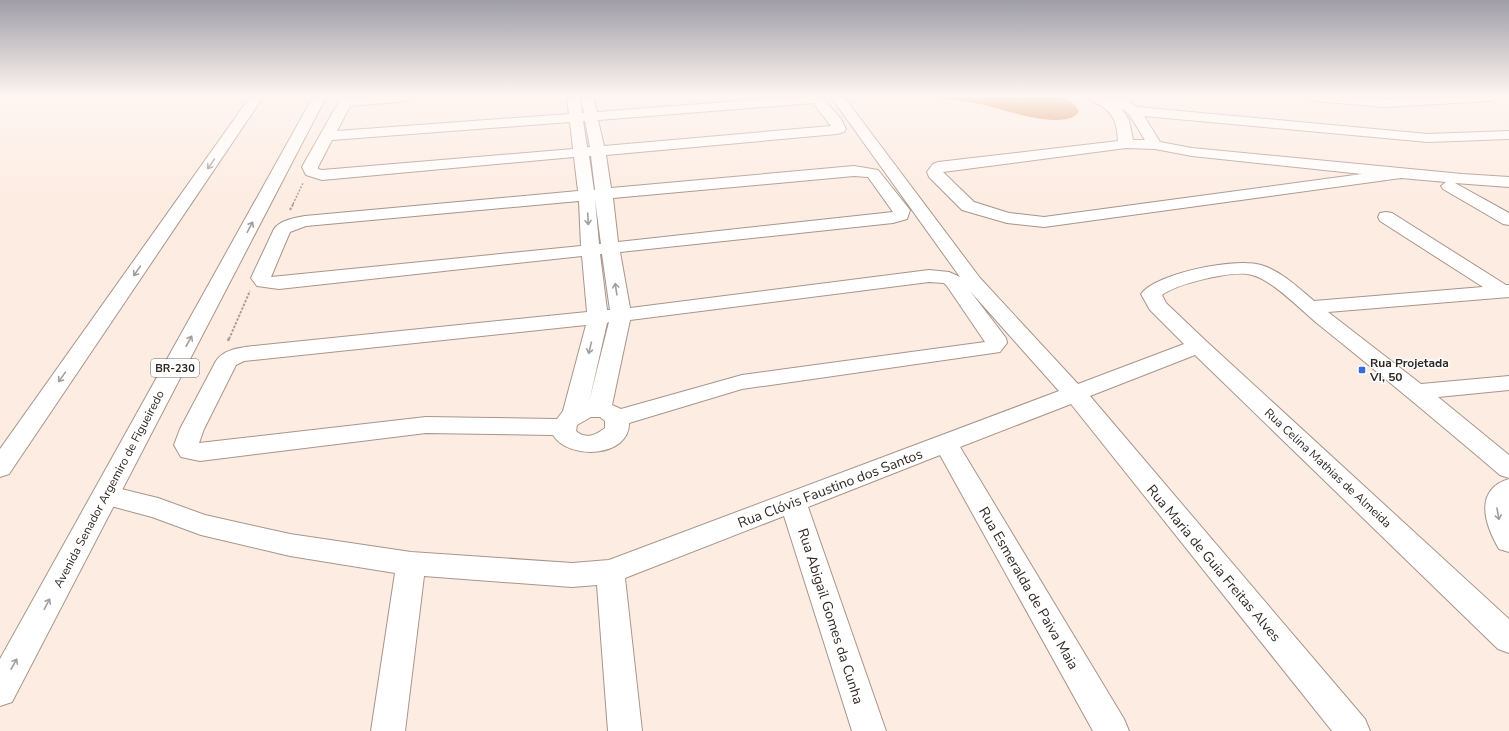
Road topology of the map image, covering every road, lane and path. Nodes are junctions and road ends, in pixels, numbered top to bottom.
1 (233, 131) edge
2 (302, 131) edge
3 (331, 131) edge
4 (390, 131) edge
5 (586, 131) edge
6 (824, 131) edge
7 (862, 131) edge
8 (1124, 131) edge
9 (1146, 131) edge
10 (1353, 131) edge
11 (1509, 135) edge
12 (328, 136) junction
13 (1126, 144) junction
14 (1155, 145) junction
15 (589, 152) junction
16 (311, 172) junction
17 (1408, 178) junction
18 (1509, 182) edge
19 (1449, 186) junction
20 (1509, 190) edge
21 (595, 195) junction
22 (1386, 217) dead end
23 (1509, 220) edge
24 (288, 226) junction
25 (610, 247) junction
26 (591, 249) junction
27 (262, 281) junction
28 (1506, 291) edge
29 (1310, 307) junction
30 (621, 315) junction
31 (598, 316) junction
32 (1198, 346) junction
33 (227, 360) junction
34 (1509, 383) edge
35 (1418, 392) junction
36 (1076, 395) junction
37 (608, 414) junction
38 (569, 421) junction
39 (946, 444) junction
40 (0, 468) edge
41 (1509, 468) edge
42 (1509, 489) edge
43 (105, 496) junction
44 (793, 502) junction
45 (1509, 541) edge
46 (411, 564) junction
47 (610, 572) junction
48 (1509, 639) edge
49 (0, 690) edge
50 (388, 731) edge
51 (624, 731) edge
52 (869, 731) edge
53 (1112, 731) edge
54 (1353, 731) edge

1 -> 40 main road
43 -> 2 main road, Avenida Senador Argemiro de Figueiredo / BR-230
3 - 12 main road
4 - 12 main road
5 - 15 main road
6 - 15 main road
7 - 36 main road, Rua Maria de Guia Freitas Alves
8 - 13 main road
9 - 14 main road
10 - 11 main road
12 - 16 main road
13 - 14 main road
13 - 17 main road
14 - 17 main road
15 - 16 main road
15 - 21 main road
16 - 24 path
17 - 18 main road
17 - 19 main road
19 - 20 main road
19 - 23 main road
21 - 24 main road
21 - 25 main road
21 - 25 main road
21 -> 26 main road
22 - 28 main road
24 - 27 main road
25 - 26 main road
30 -> 25 main road
26 - 27 main road
26 - 31 main road
27 - 33 path
28 - 29 main road
29 - 32 main road, Rua Celina Mathias de Almeida
29 - 35 main road
30 - 31 main road
30 - 37 main road
30 - 37 main road
31 - 33 main road
31 -> 38 main road
32 - 36 main road, Rua Clóvis Faustino dos Santos
32 - 48 main road, Rua Celina Mathias de Almeida
33 - 38 main road
34 - 35 main road
35 - 41 main road
36 - 39 main road, Rua Clóvis Faustino dos Santos
36 - 54 main road, Rua Maria de Guia Freitas Alves
37 - 38 main road
37 - 38 main road
39 - 44 main road, Rua Clóvis Faustino dos Santos
39 - 53 main road, Rua Esmeralda de Paiva Maia
42 -> 45 main road
43 - 46 main road, Rua Clóvis Faustino dos Santos
49 -> 43 main road, Avenida Senador Argemiro de Figueiredo / BR-230
44 - 47 main road, Rua Clóvis Faustino dos Santos
44 - 52 main road, Rua Abigail Gomes da Cunha
46 - 47 main road, Rua Clóvis Faustino dos Santos
46 - 50 main road
47 - 51 main road

